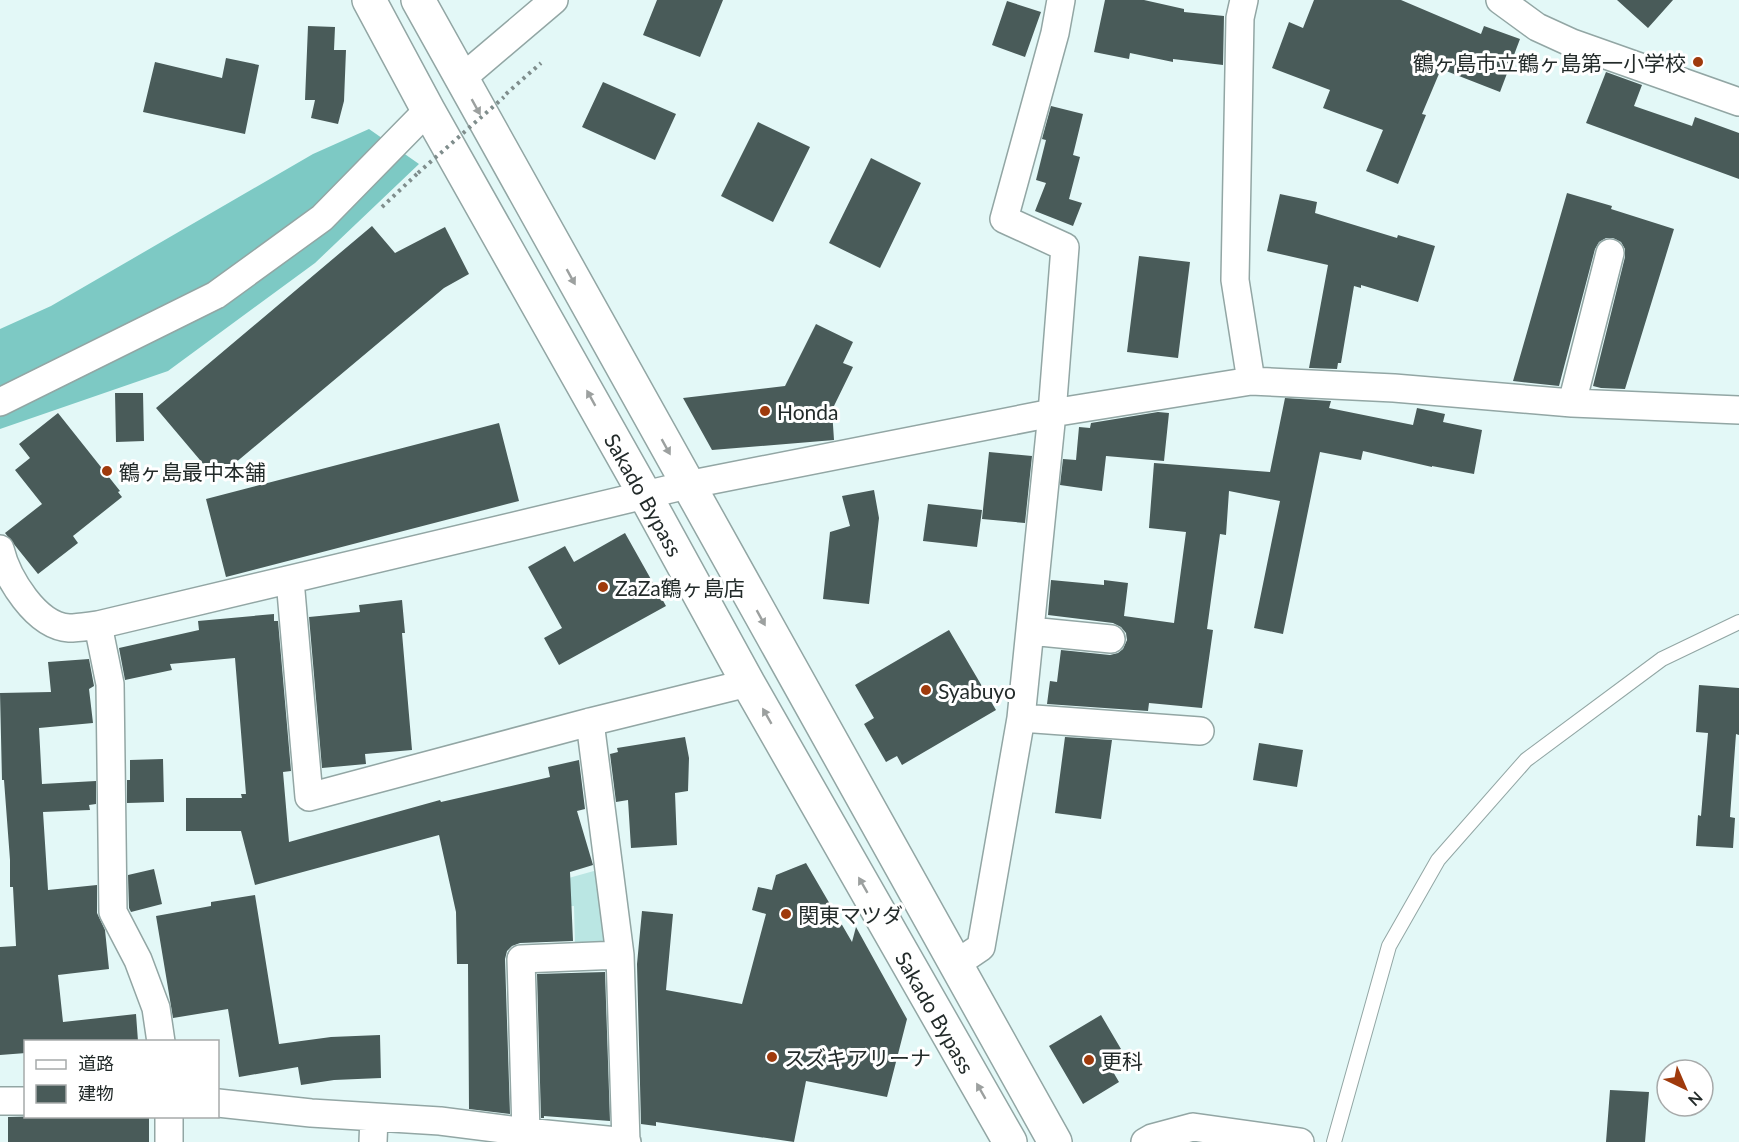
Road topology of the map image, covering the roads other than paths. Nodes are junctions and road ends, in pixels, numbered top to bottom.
1 (369, 0) edge
2 (418, 0) edge
3 (554, 0) edge
4 (1061, 0) edge
5 (1244, 0) edge
6 (1500, 0) edge
7 (461, 79) junction
8 (1739, 102) edge
9 (428, 110) junction
10 (1610, 253) dead end
11 (1251, 381) junction
12 (0, 402) edge
13 (1572, 403) junction
14 (1739, 411) edge
15 (1052, 413) junction
16 (687, 484) junction
17 (645, 495) junction
18 (0, 549) edge
19 (290, 580) junction
20 (1739, 622) edge
21 (98, 625) junction
22 (1030, 631) junction
23 (1111, 639) dead end
24 (748, 682) junction
25 (1021, 718) junction
26 (590, 722) junction
27 (1200, 731) dead end
28 (620, 955) junction
29 (956, 964) junction
30 (161, 1040) edge
31 (0, 1101) edge
32 (24, 1101) edge
33 (219, 1103) edge
34 (169, 1118) edge
35 (374, 1129) edge
36 (512, 1135) edge
37 (169, 1142) edge
38 (626, 1142) edge
39 (1010, 1142) edge
40 (1055, 1142) edge
41 (1145, 1142) edge
42 (1300, 1142) edge
43 (1334, 1142) edge

1 - 9 highway, Sakado Bypass
2 - 7 highway, Sakado Bypass
3 - 7 street
4 - 15 street
5 - 11 street
6 - 8 street
7 -> 16 highway, Sakado Bypass
9 - 12 street
17 -> 9 highway, Sakado Bypass
10 - 13 street
11 - 13 street
11 - 15 street
13 - 14 street
15 - 16 street
15 - 22 street
16 - 17 street
16 -> 29 highway, Sakado Bypass
17 - 19 street
17 - 24 highway, Sakado Bypass
18 - 21 street
19 - 21 street
19 - 26 street
20 - 43 lane
21 - 30 street
22 - 23 street
22 - 25 street
24 - 26 street
39 -> 24 highway, Sakado Bypass
25 - 27 street
25 - 29 street
26 - 28 street
28 - 36 street
28 - 38 street
29 - 40 highway, Sakado Bypass
31 - 32 street
33 - 35 street
34 - 37 street
35 - 36 street
36 - 38 street
41 - 42 street

